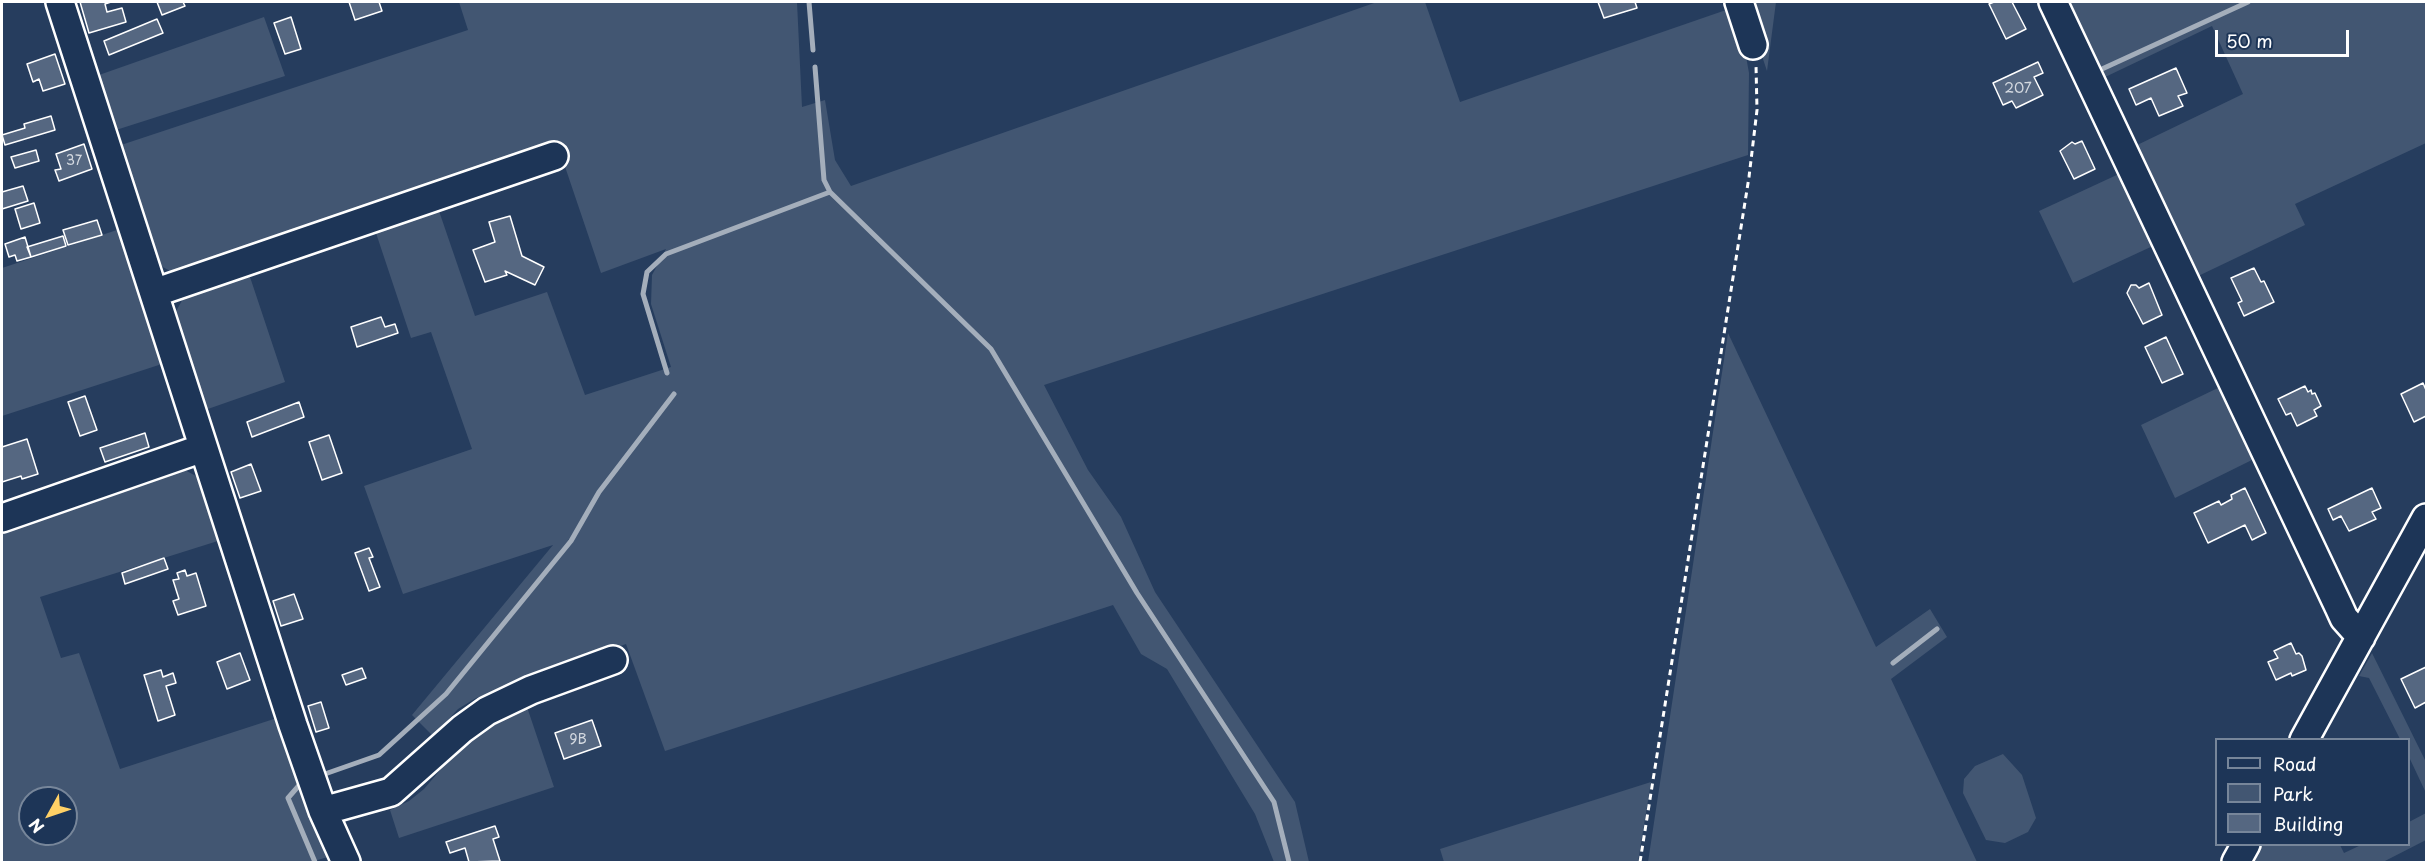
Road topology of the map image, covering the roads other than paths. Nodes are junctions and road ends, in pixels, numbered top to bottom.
1 (60, 2) edge
2 (1739, 2) edge
3 (2053, 2) edge
4 (1753, 45) road end
5 (554, 156) dead end
6 (154, 293) junction
7 (203, 448) junction
8 (2, 518) edge
9 (2427, 518) edge
10 (2361, 637) junction
11 (613, 660) dead end
12 (2305, 738) edge
13 (322, 811) junction
14 (2245, 846) edge
15 (346, 862) edge
16 (2235, 862) edge

1 - 6 street
2 - 4 street
3 - 10 street
5 - 6 street
6 - 7 street
7 - 8 street
7 - 13 street
9 - 10 street
10 - 12 street
11 - 13 street
13 - 15 street
14 - 16 street

